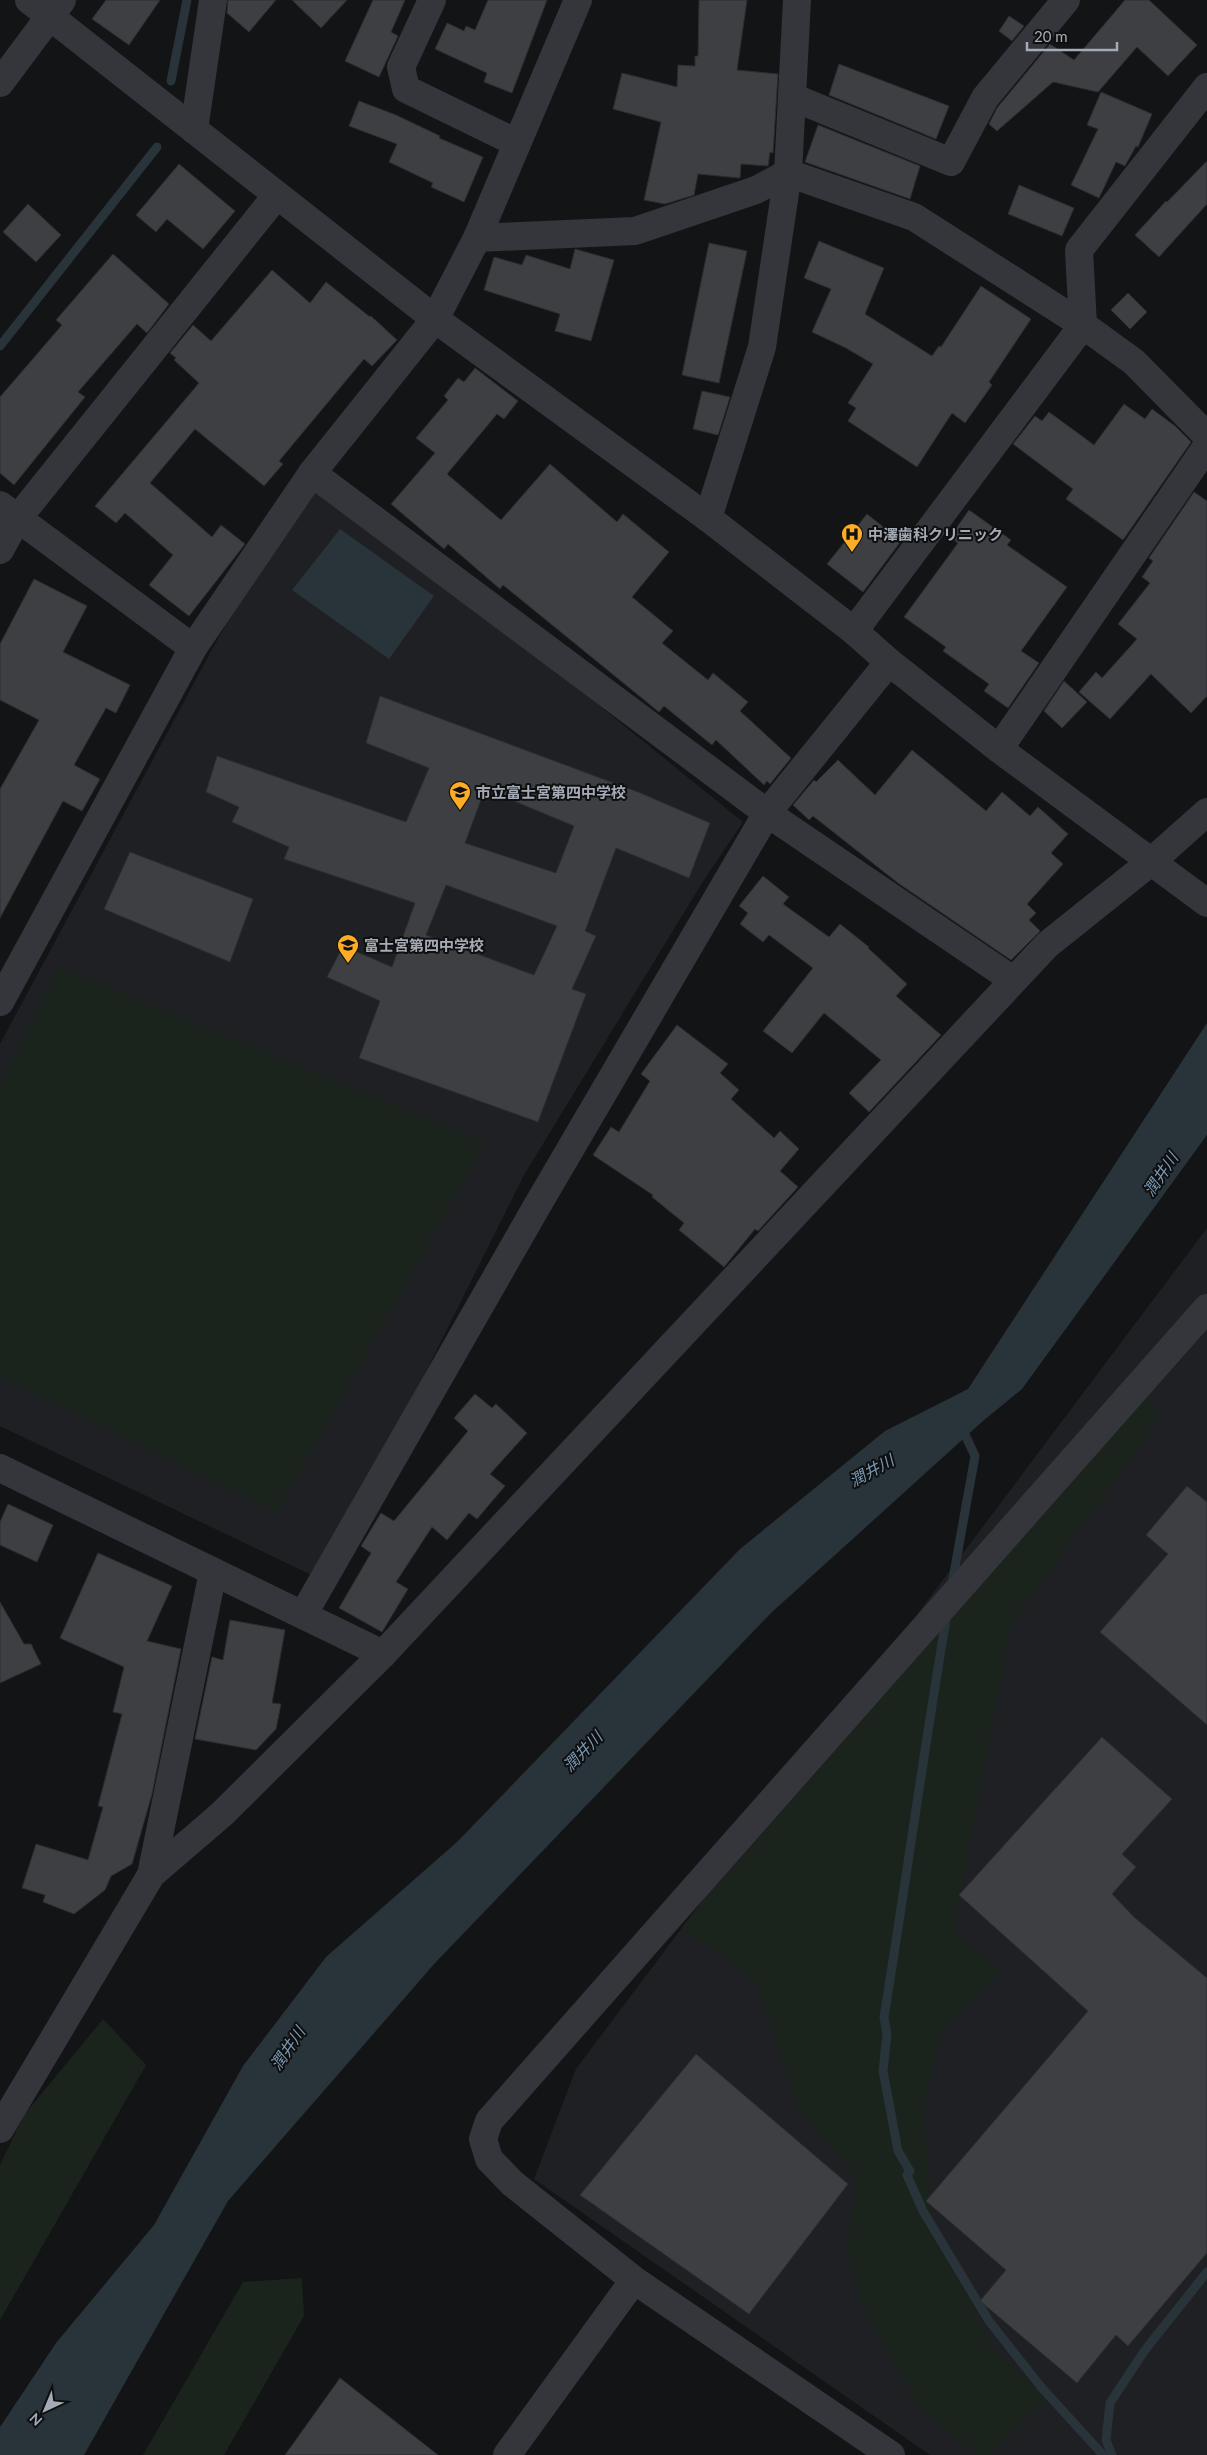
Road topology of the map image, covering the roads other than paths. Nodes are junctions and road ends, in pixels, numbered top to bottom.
1 (213, 0) edge
2 (432, 0) edge
3 (578, 0) edge
4 (797, 0) edge
5 (1066, 0) edge
6 (47, 5) edge
7 (0, 83) edge
8 (1207, 88) edge
9 (792, 97) junction
10 (194, 130) junction
11 (517, 143) junction
12 (788, 173) junction
13 (277, 195) junction
14 (477, 238) junction
15 (435, 319) junction
16 (1083, 325) junction
17 (1207, 436) edge
18 (1207, 446) edge
19 (312, 473) junction
20 (9, 511) edge
21 (708, 518) junction
22 (0, 550) edge
23 (854, 631) junction
24 (193, 648) junction
25 (889, 662) junction
26 (999, 748) junction
27 (1207, 812) edge
28 (767, 813) junction
29 (1152, 861) junction
30 (1207, 903) edge
31 (1013, 980) junction
32 (0, 1002) edge
33 (1207, 1308) edge
34 (0, 1468) edge
35 (213, 1572) junction
36 (303, 1615) junction
37 (383, 1654) junction
38 (151, 1875) junction
39 (3, 2118) edge
40 (634, 2280) junction
41 (507, 2455) edge
42 (891, 2455) edge

1 - 10 street
2 - 11 street
3 - 11 street
4 - 9 street
5 - 9 street
6 - 7 street
6 - 10 street
8 - 16 street
9 - 12 street
10 - 13 street
11 - 14 street
12 - 14 street
12 - 16 street
12 - 21 street
13 - 15 street
13 - 20 street
14 - 15 street
15 - 19 street
15 - 21 street
16 - 17 street
16 - 23 street
18 - 26 street
19 - 24 street
19 - 28 street
20 - 22 street
20 - 24 street
21 - 23 street
23 - 25 street
24 - 32 street
25 - 26 street
25 - 28 street
26 - 29 street
27 - 29 street
28 - 31 street
28 - 36 street
29 - 30 street
29 - 31 street
31 - 37 street
33 - 40 street
34 - 35 street
35 - 36 street
35 - 38 street
36 - 37 street
37 - 38 street
38 - 39 street
40 - 41 street
40 - 42 street

